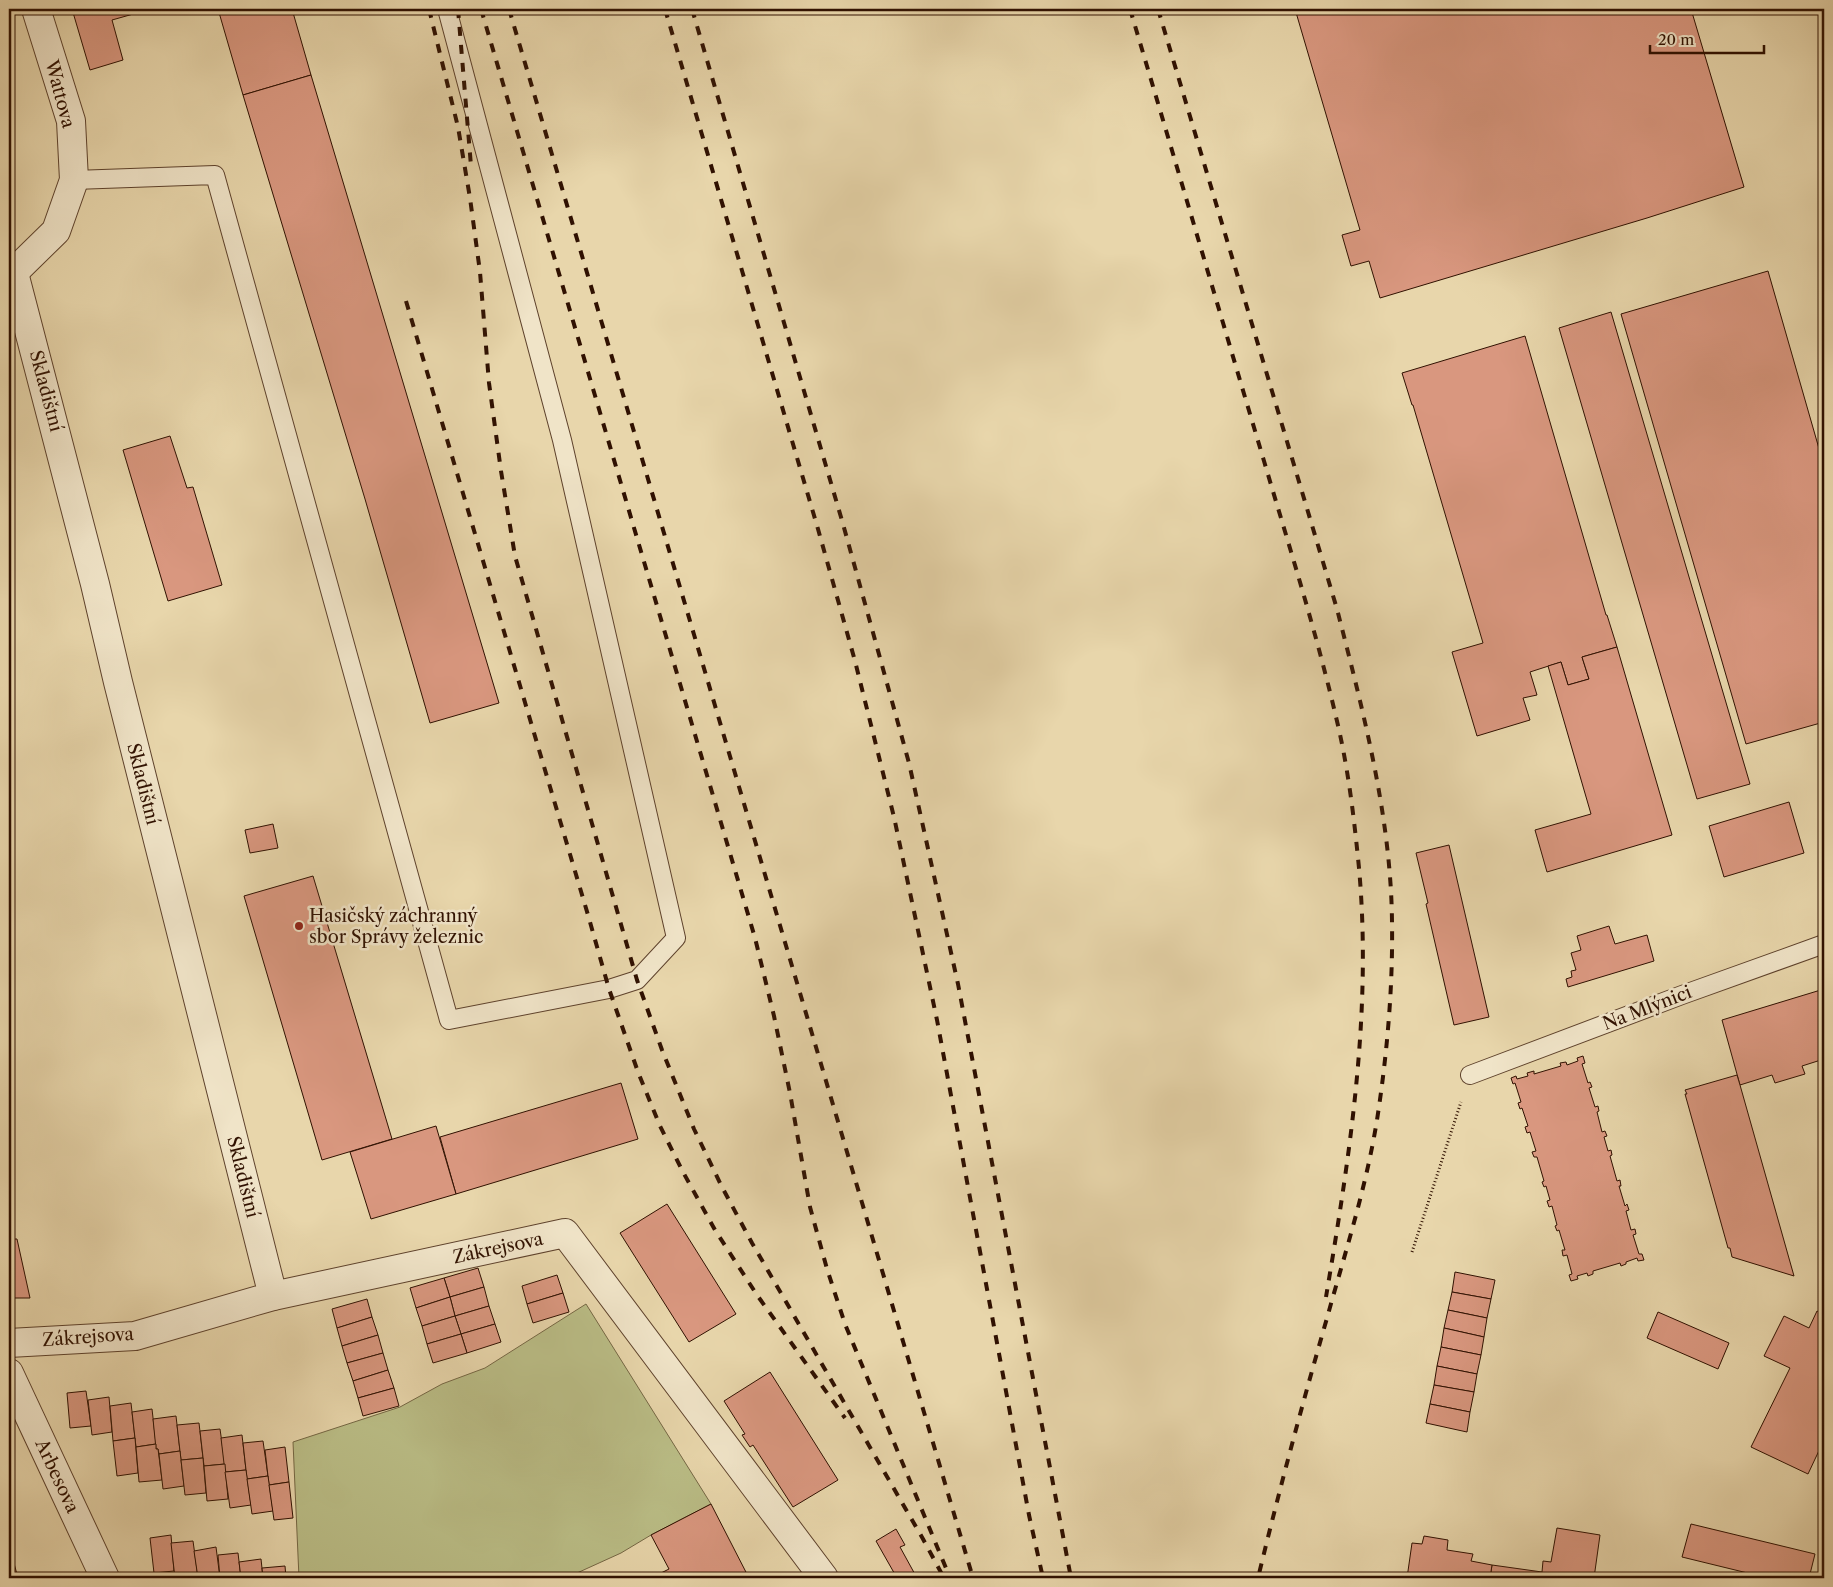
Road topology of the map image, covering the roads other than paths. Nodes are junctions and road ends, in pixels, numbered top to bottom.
1 (36, 9) edge
2 (447, 9) edge
3 (74, 180) junction
4 (11, 275) edge
5 (1824, 944) edge
6 (1470, 1075) road end
7 (273, 1296) junction
8 (9, 1343) edge
9 (9, 1373) edge
10 (105, 1578) edge
11 (824, 1578) edge

1 - 3 street, Wattova
2 - 3 lane
3 - 4 street, Wattova
4 - 7 street, Skladištní
5 - 6 lane, Na Mlýnici
7 - 8 street, Zákrejsova
7 - 11 street, Zákrejsova
9 - 10 street, Arbesova

